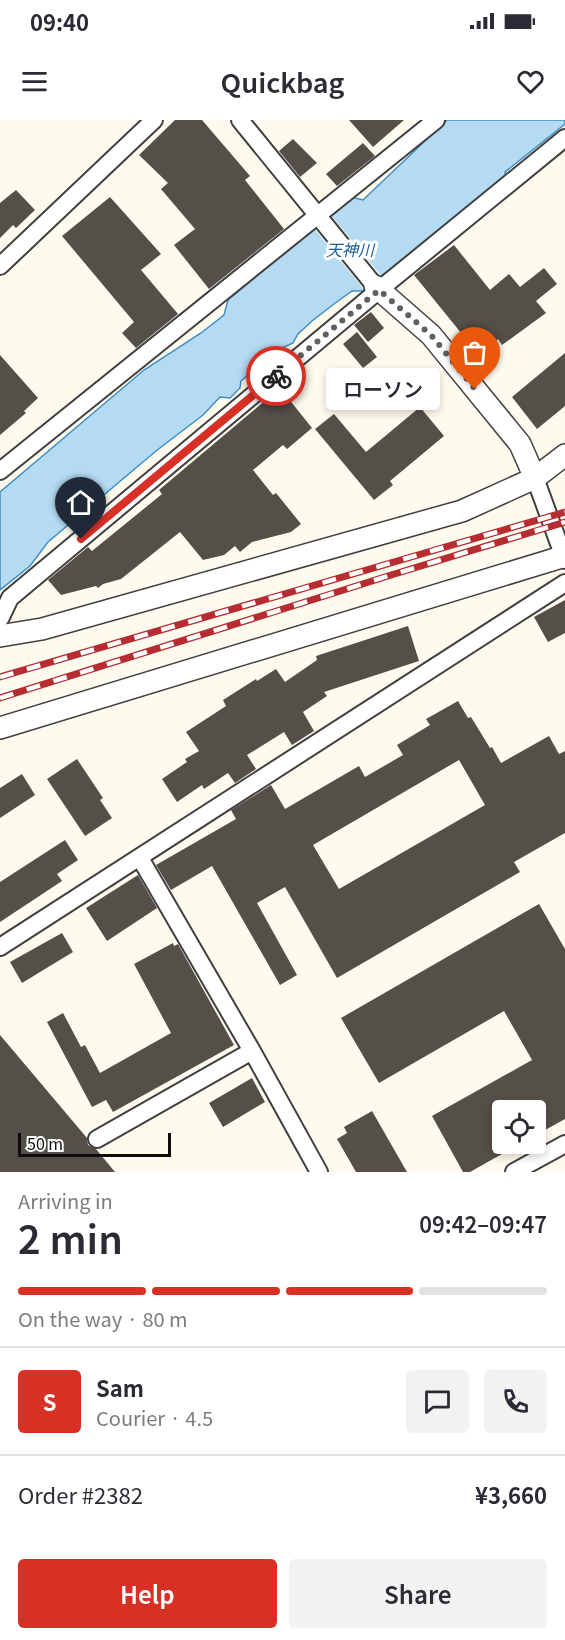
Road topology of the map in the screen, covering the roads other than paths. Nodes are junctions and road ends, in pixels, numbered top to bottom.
1 (154, 120) edge
2 (240, 120) edge
3 (436, 120) edge
4 (565, 138) edge
5 (319, 218) junction
6 (0, 266) edge
7 (377, 288) junction
8 (565, 455) edge
9 (0, 471) edge
10 (536, 477) junction
11 (564, 557) edge
12 (565, 583) edge
13 (0, 619) edge
14 (0, 636) edge
15 (0, 728) edge
16 (140, 858) junction
17 (0, 947) edge
18 (252, 1051) junction
19 (97, 1139) dead end
20 (565, 1144) edge
21 (319, 1172) edge
22 (514, 1172) edge

1 - 6 street
2 - 5 street
3 - 5 street
4 - 7 street
5 - 7 street
5 - 9 street
7 - 10 street
7 - 13 street
8 - 10 street
10 - 11 street
10 - 14 street
11 - 15 street
12 - 16 street
16 - 17 street
16 - 18 street
18 - 19 street
18 - 21 street
20 - 22 street

